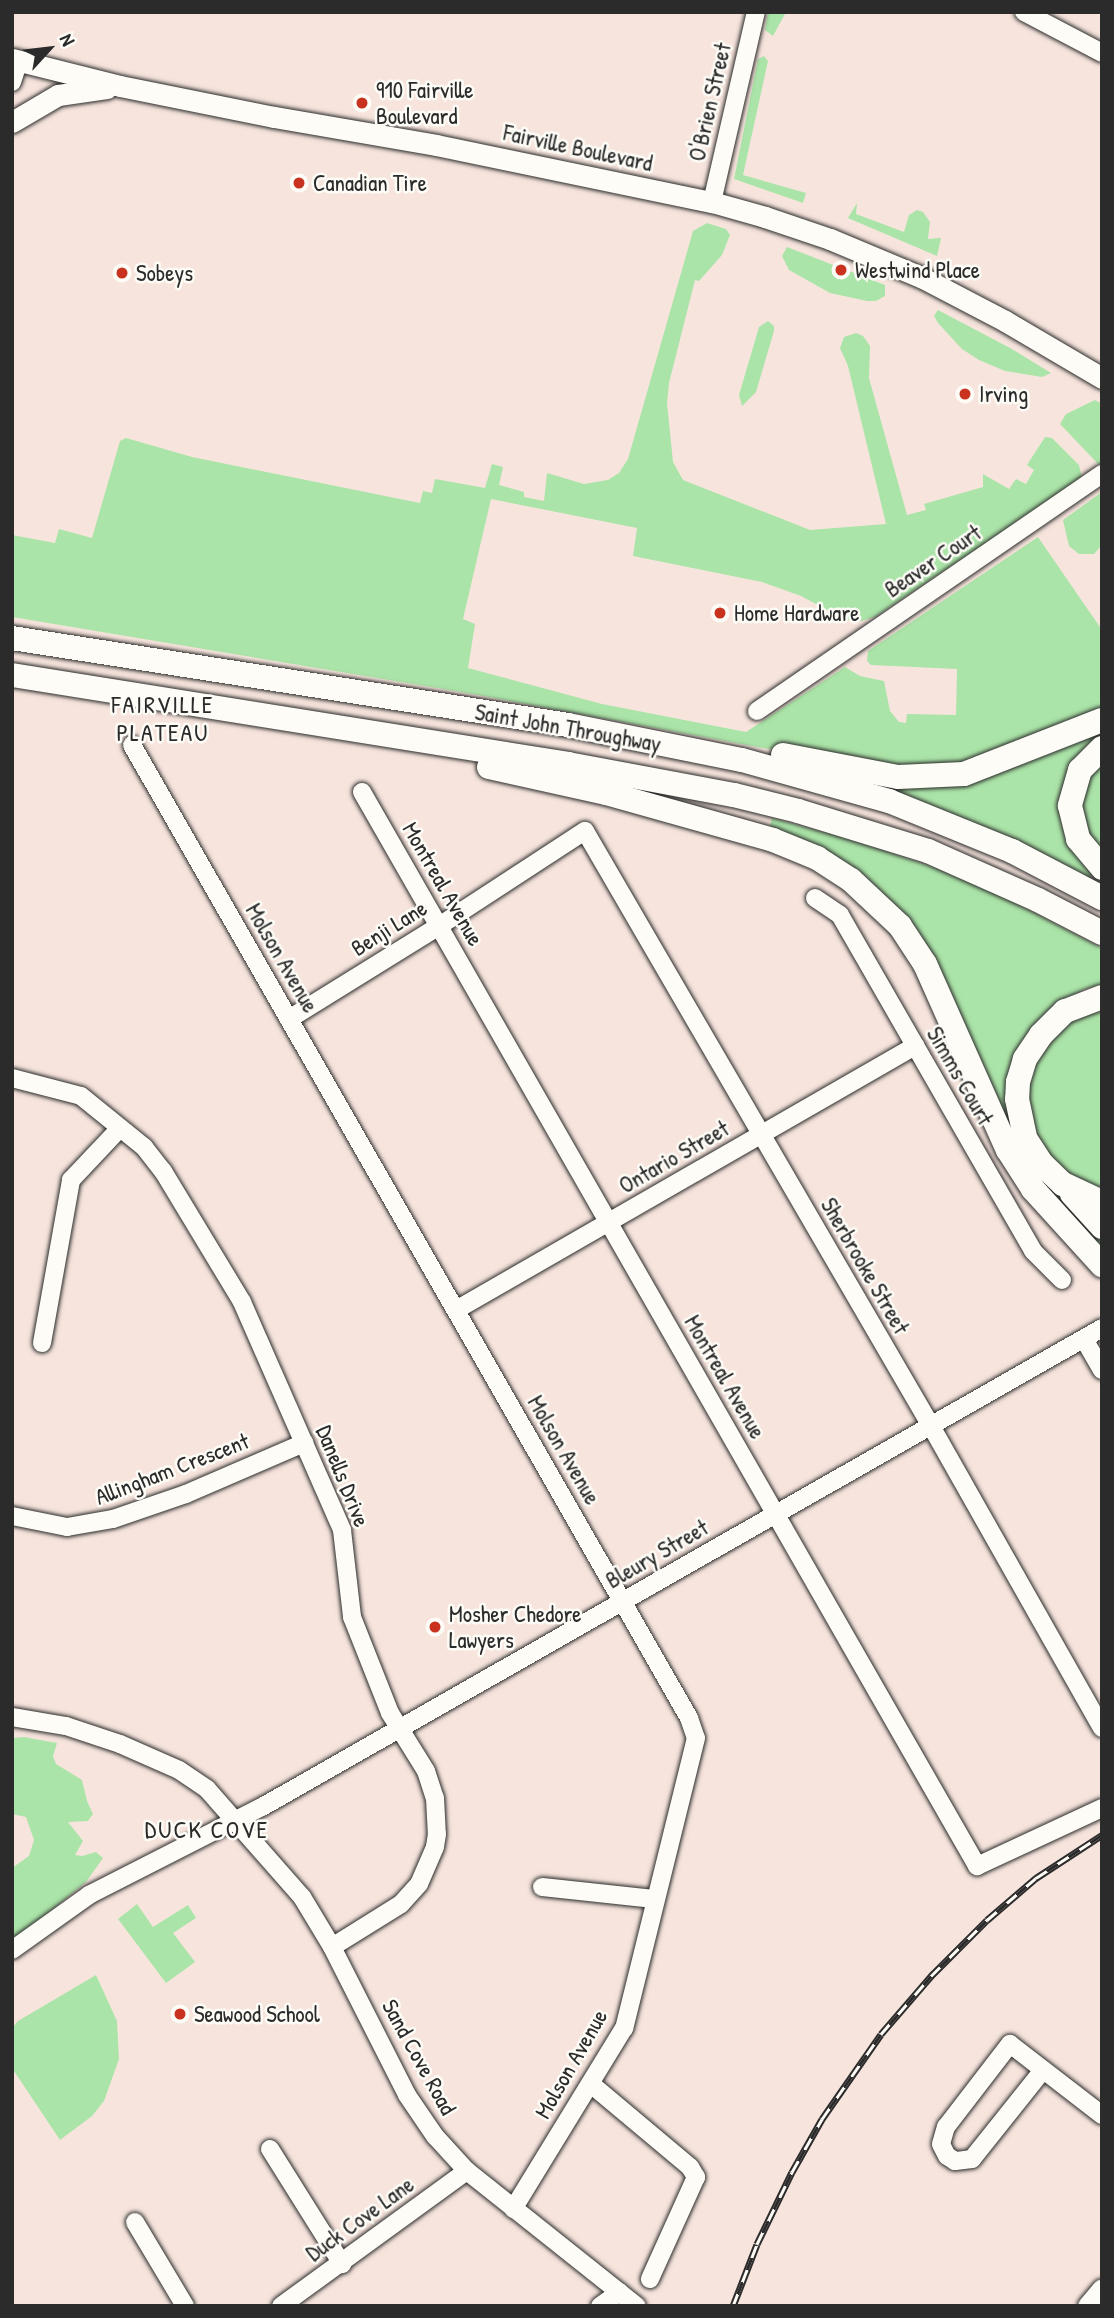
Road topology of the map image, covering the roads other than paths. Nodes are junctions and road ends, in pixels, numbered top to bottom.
1 (756, 12) edge
2 (1024, 12) edge
3 (1102, 53) edge
4 (15, 60) edge
5 (12, 82) edge
6 (120, 86) junction
7 (12, 122) edge
8 (712, 202) junction
9 (1102, 378) edge
10 (1102, 474) edge
11 (12, 638) edge
12 (12, 675) edge
13 (757, 711) dead end
14 (1102, 720) edge
15 (568, 725) junction
16 (329, 728) junction
17 (132, 745) dead end
18 (1102, 748) edge
19 (362, 792) dead end
20 (585, 831) joint
21 (1102, 868) edge
22 (815, 898) dead end
23 (1102, 898) edge
24 (439, 926) junction
25 (1102, 933) edge
26 (1102, 997) edge
27 (289, 1018) junction
28 (915, 1046) junction
29 (12, 1078) edge
30 (120, 1128) junction
31 (761, 1136) junction
32 (1063, 1184) junction
33 (1102, 1202) edge
34 (608, 1223) junction
35 (1102, 1227) edge
36 (1102, 1265) edge
37 (1062, 1280) dead end
38 (456, 1310) junction
39 (1102, 1328) edge
40 (1084, 1339) junction
41 (42, 1343) dead end
42 (1102, 1370) edge
43 (931, 1426) junction
44 (304, 1443) junction
45 (775, 1514) junction
46 (12, 1516) edge
47 (623, 1601) junction
48 (12, 1717) edge
49 (401, 1727) junction
50 (1102, 1728) edge
51 (1102, 1808) edge
52 (235, 1820) junction
53 (542, 1887) dead end
54 (654, 1899) junction
55 (331, 1947) junction
56 (12, 1950) edge
57 (1043, 2070) junction
58 (592, 2084) junction
59 (1102, 2115) edge
60 (271, 2149) dead end
61 (467, 2171) junction
62 (513, 2209) junction
63 (135, 2222) dead end
64 (342, 2264) junction
65 (650, 2278) dead end
66 (1102, 2288) edge
67 (620, 2292) junction
68 (185, 2306) edge
69 (281, 2306) edge
70 (600, 2306) edge
71 (637, 2306) edge
72 (1087, 2306) edge

1 - 8 street, O'Brien Street
2 - 3 street
4 - 5 street
4 - 6 main road, Fairville Boulevard
6 - 7 main road
6 - 8 main road, Fairville Boulevard
8 - 9 main road, Fairville Boulevard
10 - 13 street, Beaver Court
11 - 15 highway, Saint John Throughway
12 - 16 highway, Saint John Throughway
14 - 15 highway
15 - 23 highway, Saint John Throughway
16 - 25 highway, Saint John Throughway
16 - 36 highway
17 - 27 street, Molson Avenue
18 - 21 highway
19 - 24 street, Montreal Avenue
20 - 24 street, Benji Lane
20 - 31 street, Sherbrooke Street
22 - 28 street, Simms Court
24 - 27 street, Benji Lane
24 - 34 street, Montreal Avenue
26 - 32 highway
27 - 38 street, Molson Avenue
28 - 31 street, Ontario Street
28 - 37 street, Simms Court
29 - 30 street, Danells Drive
30 - 41 street
30 - 44 street, Danells Drive
31 - 34 street, Ontario Street
31 - 43 street, Sherbrooke Street
32 - 33 highway
32 - 35 highway
34 - 38 street, Ontario Street
34 - 45 street, Montreal Avenue
38 - 47 street, Molson Avenue
39 - 40 street, Bleury Street
40 - 42 street
40 - 43 street, Bleury Street
43 - 45 street, Bleury Street
43 - 50 street, Sherbrooke Street
44 - 46 street, Allingham Crescent
44 - 49 street, Danells Drive
45 - 47 street, Bleury Street
45 - 51 street, Montreal Avenue
47 - 49 street, Bleury Street
47 - 54 street, Molson Avenue
48 - 52 street, Sand Cove Road
49 - 52 street, Bleury Street
49 - 55 street, Danells Drive
52 - 55 street, Sand Cove Road
52 - 56 street, Bleury Street
53 - 54 street
54 - 58 street, Molson Avenue
55 - 61 street, Sand Cove Road
57 - 57 street
57 - 59 street
58 - 62 street, Molson Avenue
58 - 65 street
60 - 64 street
61 - 62 street, Sand Cove Road
61 - 64 street, Duck Cove Lane
62 - 67 street, Sand Cove Road
63 - 68 street
64 - 69 street, Duck Cove Lane
66 - 72 street
67 - 70 street
67 - 71 street, Sand Cove Road

